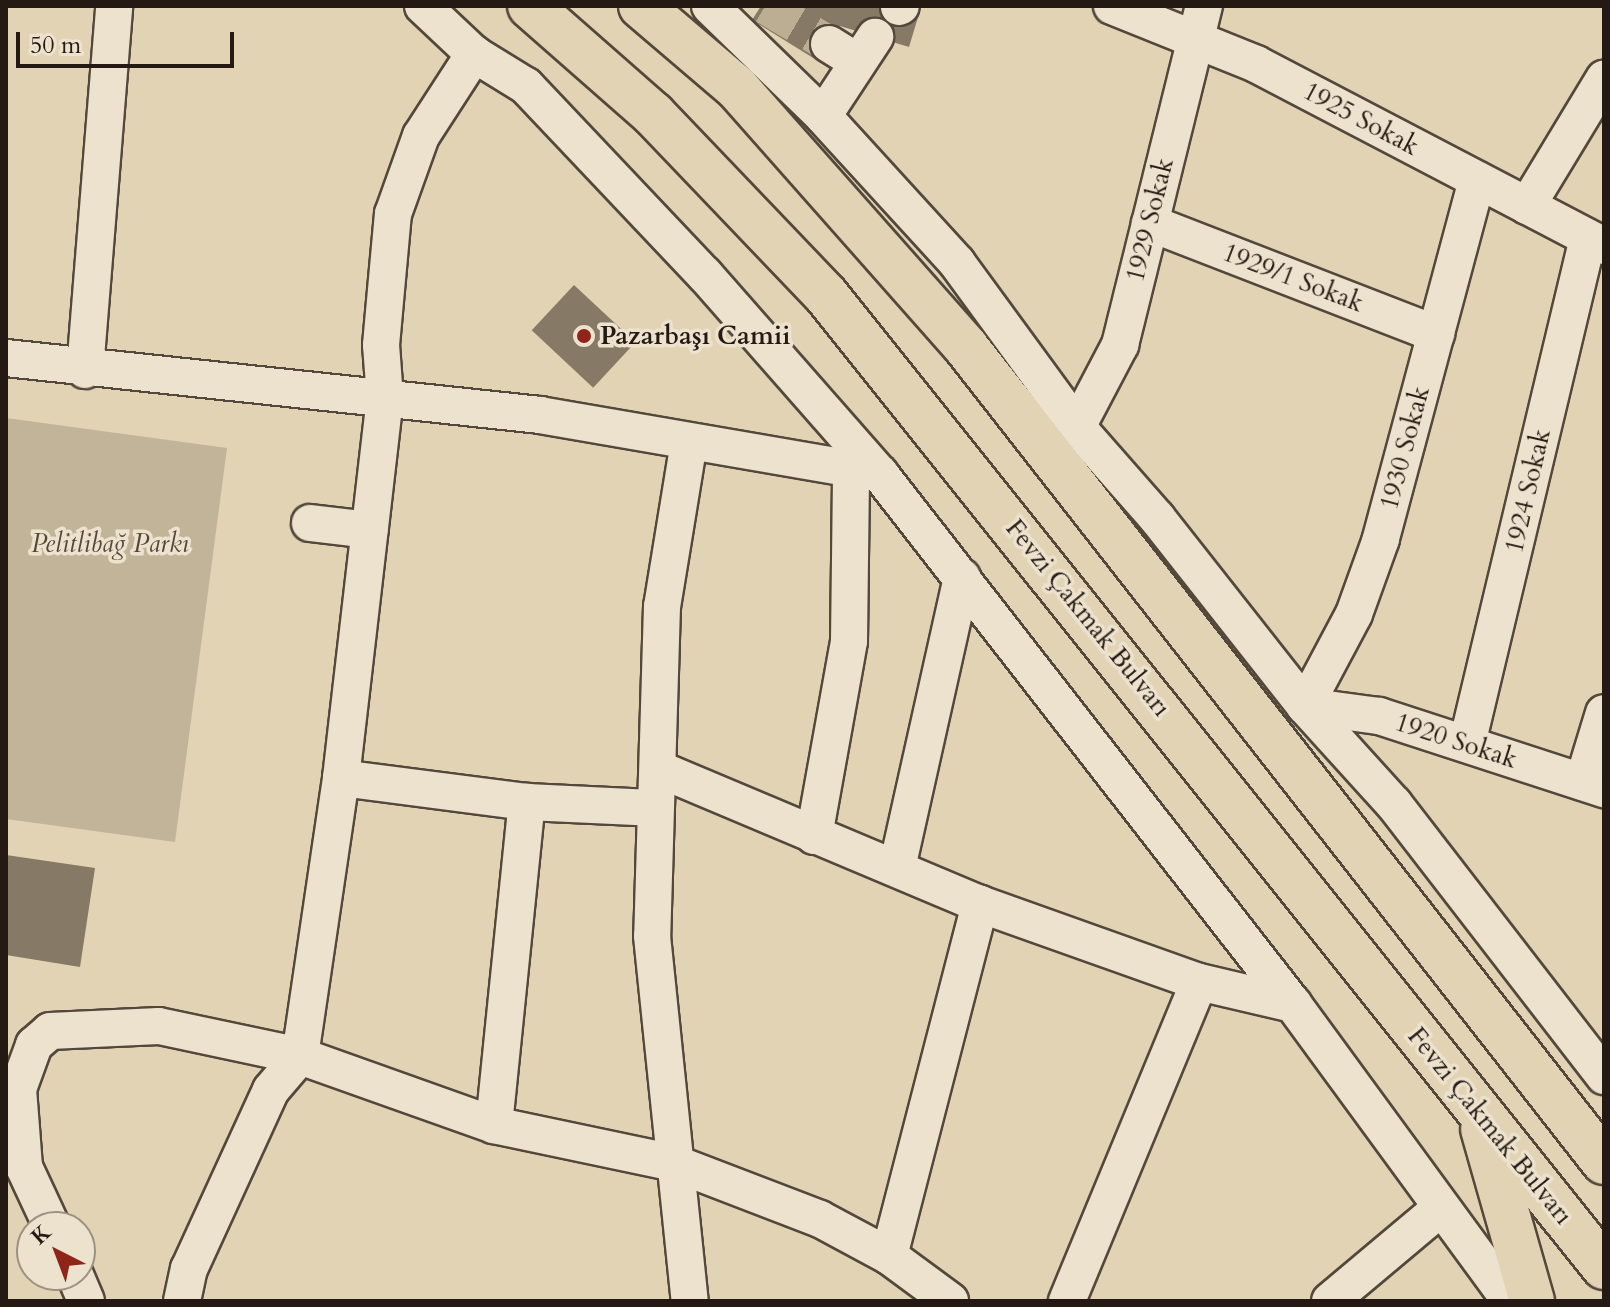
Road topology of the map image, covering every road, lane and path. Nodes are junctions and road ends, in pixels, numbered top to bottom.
1 (114, 6) edge
2 (423, 6) edge
3 (530, 6) edge
4 (641, 6) edge
5 (710, 6) edge
6 (1112, 6) edge
7 (1204, 6) edge
8 (1195, 40) junction
9 (854, 48) dead end
10 (474, 54) junction
11 (1604, 79) edge
12 (823, 116) junction
13 (1477, 180) junction
14 (1527, 206) junction
15 (1150, 223) junction
16 (1596, 242) edge
17 (1436, 334) junction
18 (6, 358) edge
19 (85, 370) junction
20 (385, 398) junction
21 (1077, 427) junction
22 (689, 442) junction
23 (866, 470) junction
24 (310, 523) dead end
25 (370, 530) junction
26 (962, 577) junction
27 (1305, 706) junction
28 (1604, 713) edge
29 (1467, 744) junction
30 (661, 770) junction
31 (341, 778) junction
32 (1594, 786) edge
33 (527, 802) junction
34 (652, 808) junction
35 (814, 836) junction
36 (897, 868) junction
37 (980, 904) junction
38 (1199, 982) junction
39 (1293, 1004) junction
40 (300, 1056) junction
41 (1604, 1076) edge
42 (12, 1088) edge
43 (1478, 1112) junction
44 (494, 1125) junction
45 (1604, 1162) edge
46 (674, 1163) junction
47 (1441, 1208) junction
48 (45, 1211) edge
49 (889, 1256) junction
50 (1604, 1267) edge
51 (929, 1293) edge
52 (182, 1301) edge
53 (690, 1301) edge
54 (1067, 1301) edge
55 (1330, 1301) edge
56 (1510, 1301) edge
57 (1532, 1301) edge

1 - 19 street
2 - 10 street
3 - 43 main road, Fevzi Çakmak Bulvarı
4 - 45 main road
5 - 12 street
6 - 8 street, 1925 Sokak
7 - 8 street, 1929 Sokak
8 - 13 street, 1925 Sokak
8 - 15 street, 1929 Sokak
9 - 12 street
10 - 20 street
10 - 23 street
11 - 14 street
12 - 21 street
13 - 14 street, 1925 Sokak
13 - 17 street, 1930 Sokak
14 - 16 street, 1925 Sokak
15 - 17 street, 1929/1 Sokak
15 - 21 street, 1929 Sokak
16 - 29 street, 1924 Sokak
17 - 27 street, 1930 Sokak
18 - 19 street
19 - 20 street
20 - 22 street
20 - 25 street
21 - 27 street
22 - 23 street
22 - 30 street
23 - 26 street
23 - 35 street
24 - 25 street
25 - 31 street
26 - 36 street
26 - 39 street
27 - 29 street, 1920 Sokak
27 - 41 street
28 - 32 street
29 - 32 street, 1920 Sokak
30 - 34 street
30 - 35 street
31 - 33 street
31 - 40 street
33 - 34 street
33 - 44 street
34 - 46 street
35 - 36 street
36 - 37 street
37 - 38 street
37 - 49 street
38 - 39 street
38 - 54 street
39 - 47 street
40 - 42 street
40 - 44 street
40 - 52 street
42 - 48 street
43 - 50 main road, Fevzi Çakmak Bulvarı
43 - 57 main road
44 - 46 street
46 - 49 street
46 - 53 street
47 - 55 street
47 - 56 street
49 - 51 street

